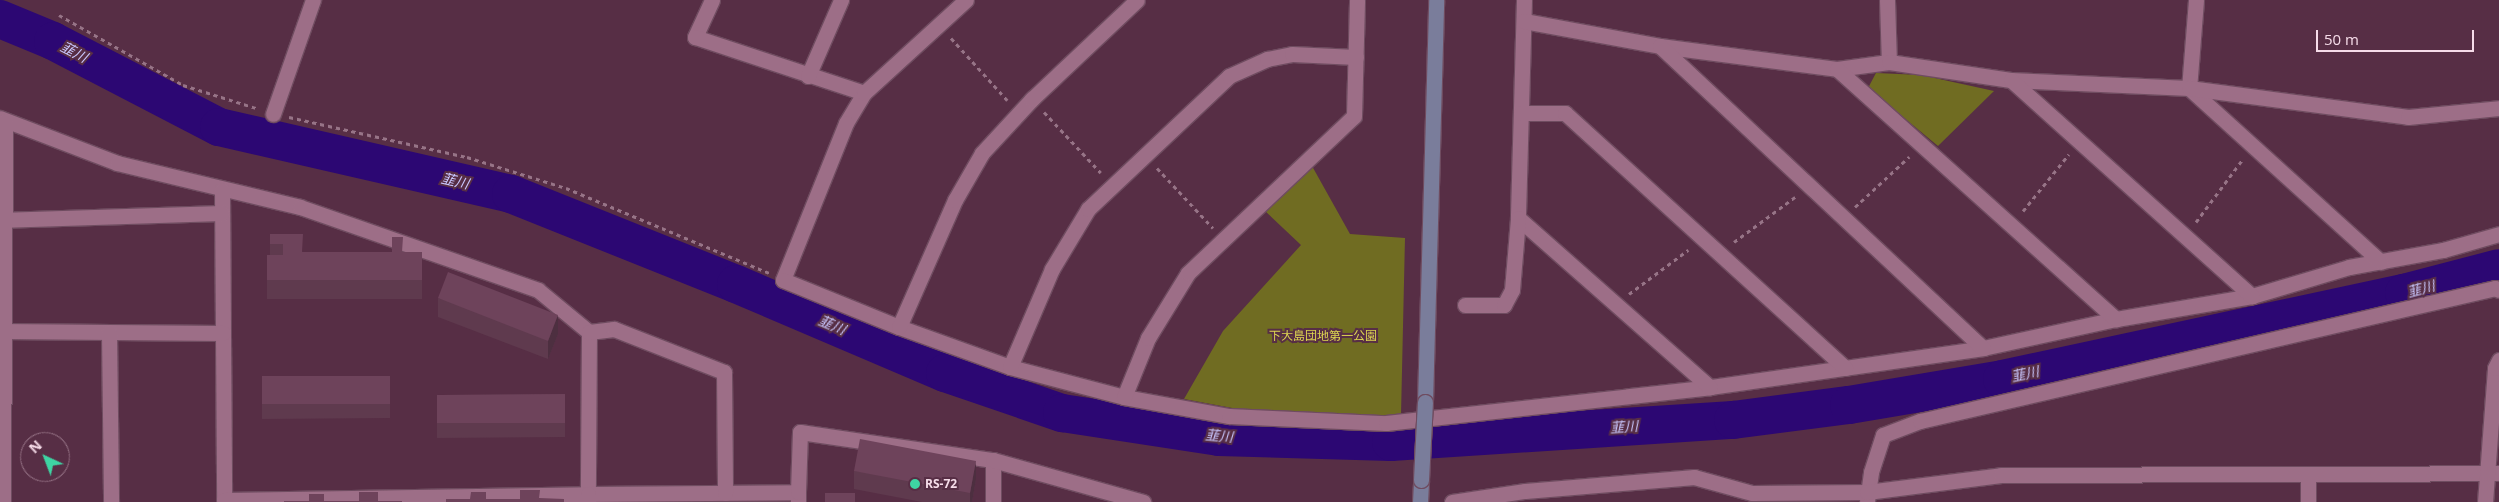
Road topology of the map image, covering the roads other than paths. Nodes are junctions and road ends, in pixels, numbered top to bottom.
1 (313, 0) edge
2 (712, 0) edge
3 (841, 0) edge
4 (966, 0) edge
5 (1137, 0) edge
6 (1357, 0) edge
7 (1436, 0) edge
8 (1524, 0) edge
9 (1887, 0) edge
10 (2196, 0) edge
11 (1524, 21) junction
12 (1660, 46) junction
13 (1356, 57) junction
14 (1890, 62) junction
15 (1837, 69) junction
16 (808, 76) junction
17 (2011, 80) junction
18 (2189, 88) junction
19 (864, 93) junction
20 (2499, 108) edge
21 (1521, 113) junction
22 (274, 114) road end
23 (3, 119) edge
24 (222, 190) junction
25 (222, 213) junction
26 (1518, 218) junction
27 (2, 220) edge
28 (2499, 234) edge
29 (2382, 262) junction
30 (2499, 290) edge
31 (2252, 296) junction
32 (1465, 305) dead end
33 (2116, 319) junction
34 (899, 327) junction
35 (1, 331) edge
36 (109, 332) junction
37 (589, 332) junction
38 (223, 333) junction
39 (1983, 348) junction
40 (2499, 360) edge
41 (1010, 367) junction
42 (1845, 368) junction
43 (1710, 387) junction
44 (1124, 396) junction
45 (1, 447) edge
46 (993, 460) junction
47 (2492, 474) edge
48 (2308, 475) junction
49 (725, 493) junction
50 (1103, 496) edge
51 (798, 497) edge
52 (1867, 497) edge
53 (588, 498) edge
54 (224, 501) edge
55 (3, 502) edge
56 (111, 502) edge
57 (993, 502) edge
58 (1143, 502) edge
59 (1420, 502) edge
60 (1452, 502) edge
61 (2308, 502) edge
62 (2485, 502) edge

1 - 22 street
2 - 16 street
3 - 16 street
4 - 19 street
5 - 34 street
6 - 13 street
7 - 59 street, bridge
8 - 11 street
9 - 14 street
10 - 18 street
11 - 12 street
11 - 21 street
12 - 15 street
12 - 39 street
13 - 41 street
13 - 44 street
14 - 15 street
14 - 17 street
15 - 33 street
16 - 19 street
17 - 18 street
17 - 31 street
18 - 20 street
18 - 29 street
19 - 34 street
21 - 26 street
21 - 42 street
23 - 24 street
23 - 27 street
24 - 25 street
24 - 37 street
25 - 27 street
25 - 38 street
26 - 32 street
26 - 43 street
27 - 35 street
28 - 29 street
29 - 31 street
30 - 52 street
31 - 33 street
33 - 39 street
34 - 41 street
35 - 36 street
35 - 45 street
36 - 38 street
36 - 56 street
37 - 49 street
37 - 53 street
38 - 54 street
39 - 42 street
40 - 47 street
41 - 44 street
42 - 43 street
43 - 44 street
45 - 55 street
46 - 50 street
46 - 51 street
46 - 57 street
47 - 48 street
47 - 62 street
48 - 52 street
48 - 61 street
49 - 51 street
49 - 53 street
50 - 58 street
52 - 60 street
53 - 54 street

